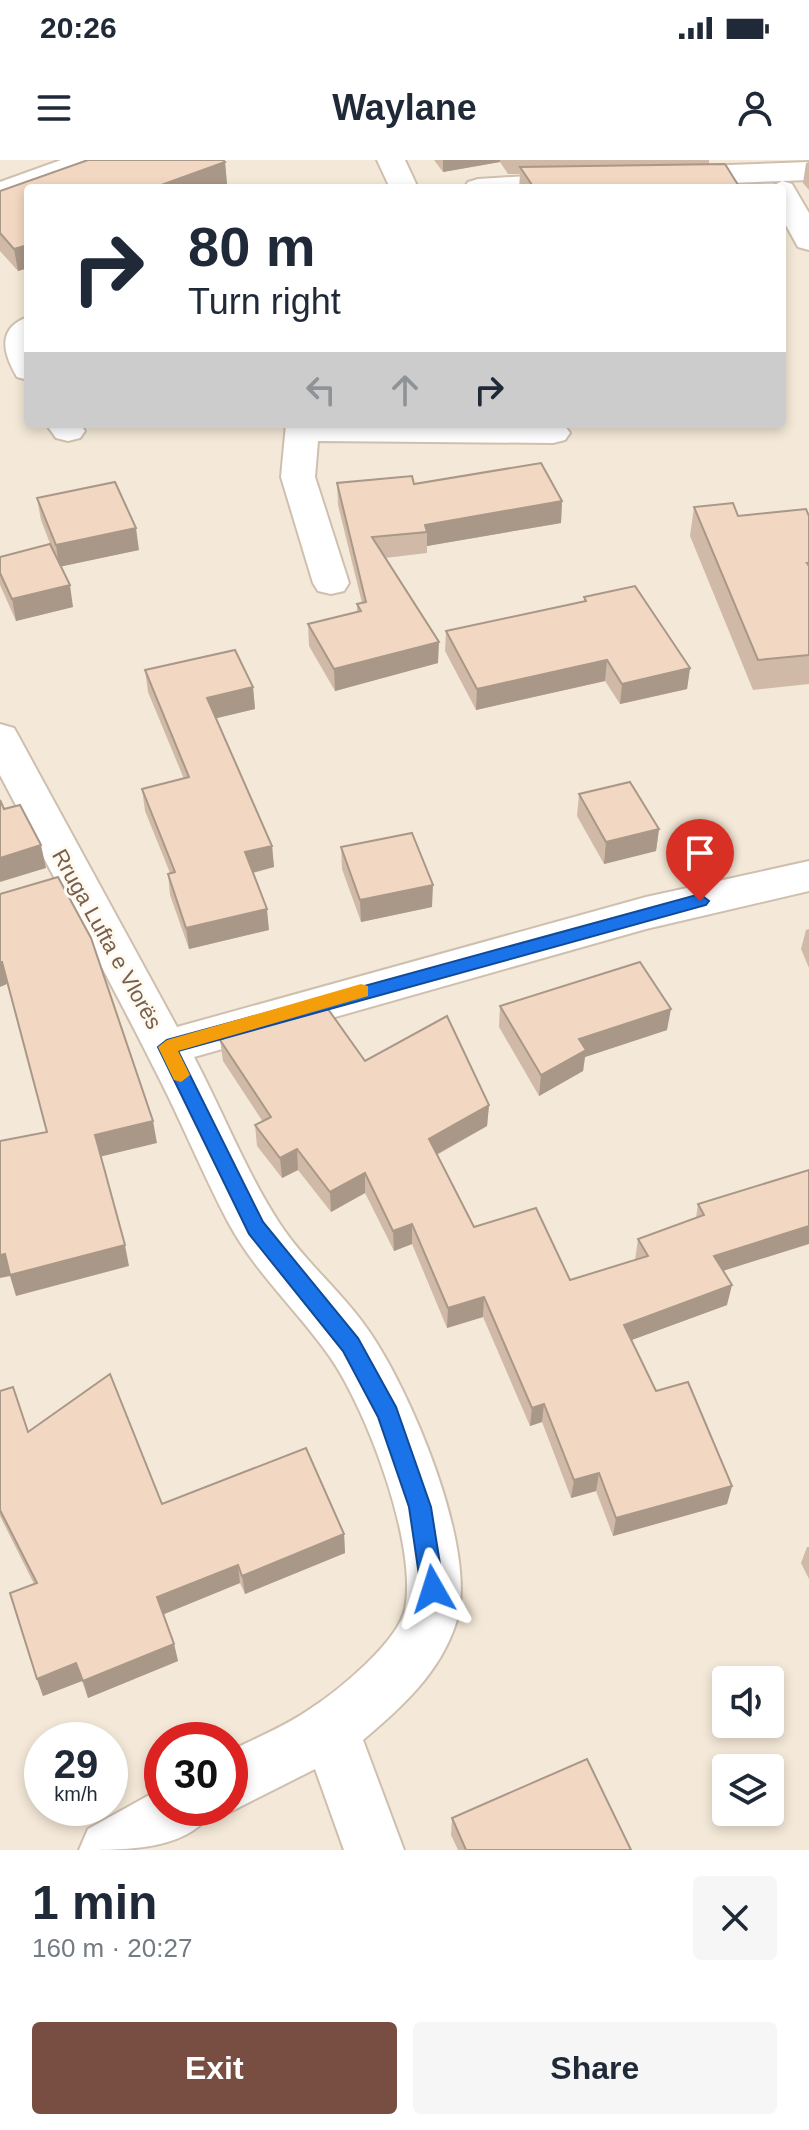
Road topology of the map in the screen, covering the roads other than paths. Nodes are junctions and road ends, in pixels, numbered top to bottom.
1 (87, 160) edge
2 (391, 160) edge
3 (52, 165) edge
4 (809, 171) edge
5 (644, 178) edge
6 (776, 178) edge
7 (613, 180) edge
8 (402, 184) edge
9 (546, 184) edge
10 (2, 192) edge
11 (786, 197) edge
12 (24, 210) edge
13 (809, 241) edge
14 (24, 327) edge
15 (24, 364) edge
16 (304, 428) edge
17 (553, 433) dead end
18 (331, 583) dead end
19 (0, 737) edge
20 (809, 876) edge
21 (167, 1047) junction
22 (330, 1730) junction
23 (248, 1773) edge
24 (152, 1826) edge
25 (109, 1850) edge
26 (374, 1850) edge

1 - 3 street
2 - 8 street
3 - 10 street
4 - 6 street
5 - 6 street
7 - 9 street
10 - 12 street
11 - 13 street
14 - 15 street
16 - 17 street
16 - 18 street
19 - 21 street, Rruga Lufta e Vlorës
20 - 21 street
21 - 22 street, Rruga Lufta e Vlorës
22 - 23 street, Rruga Lufta e Vlorës
22 - 26 street
24 - 25 street

